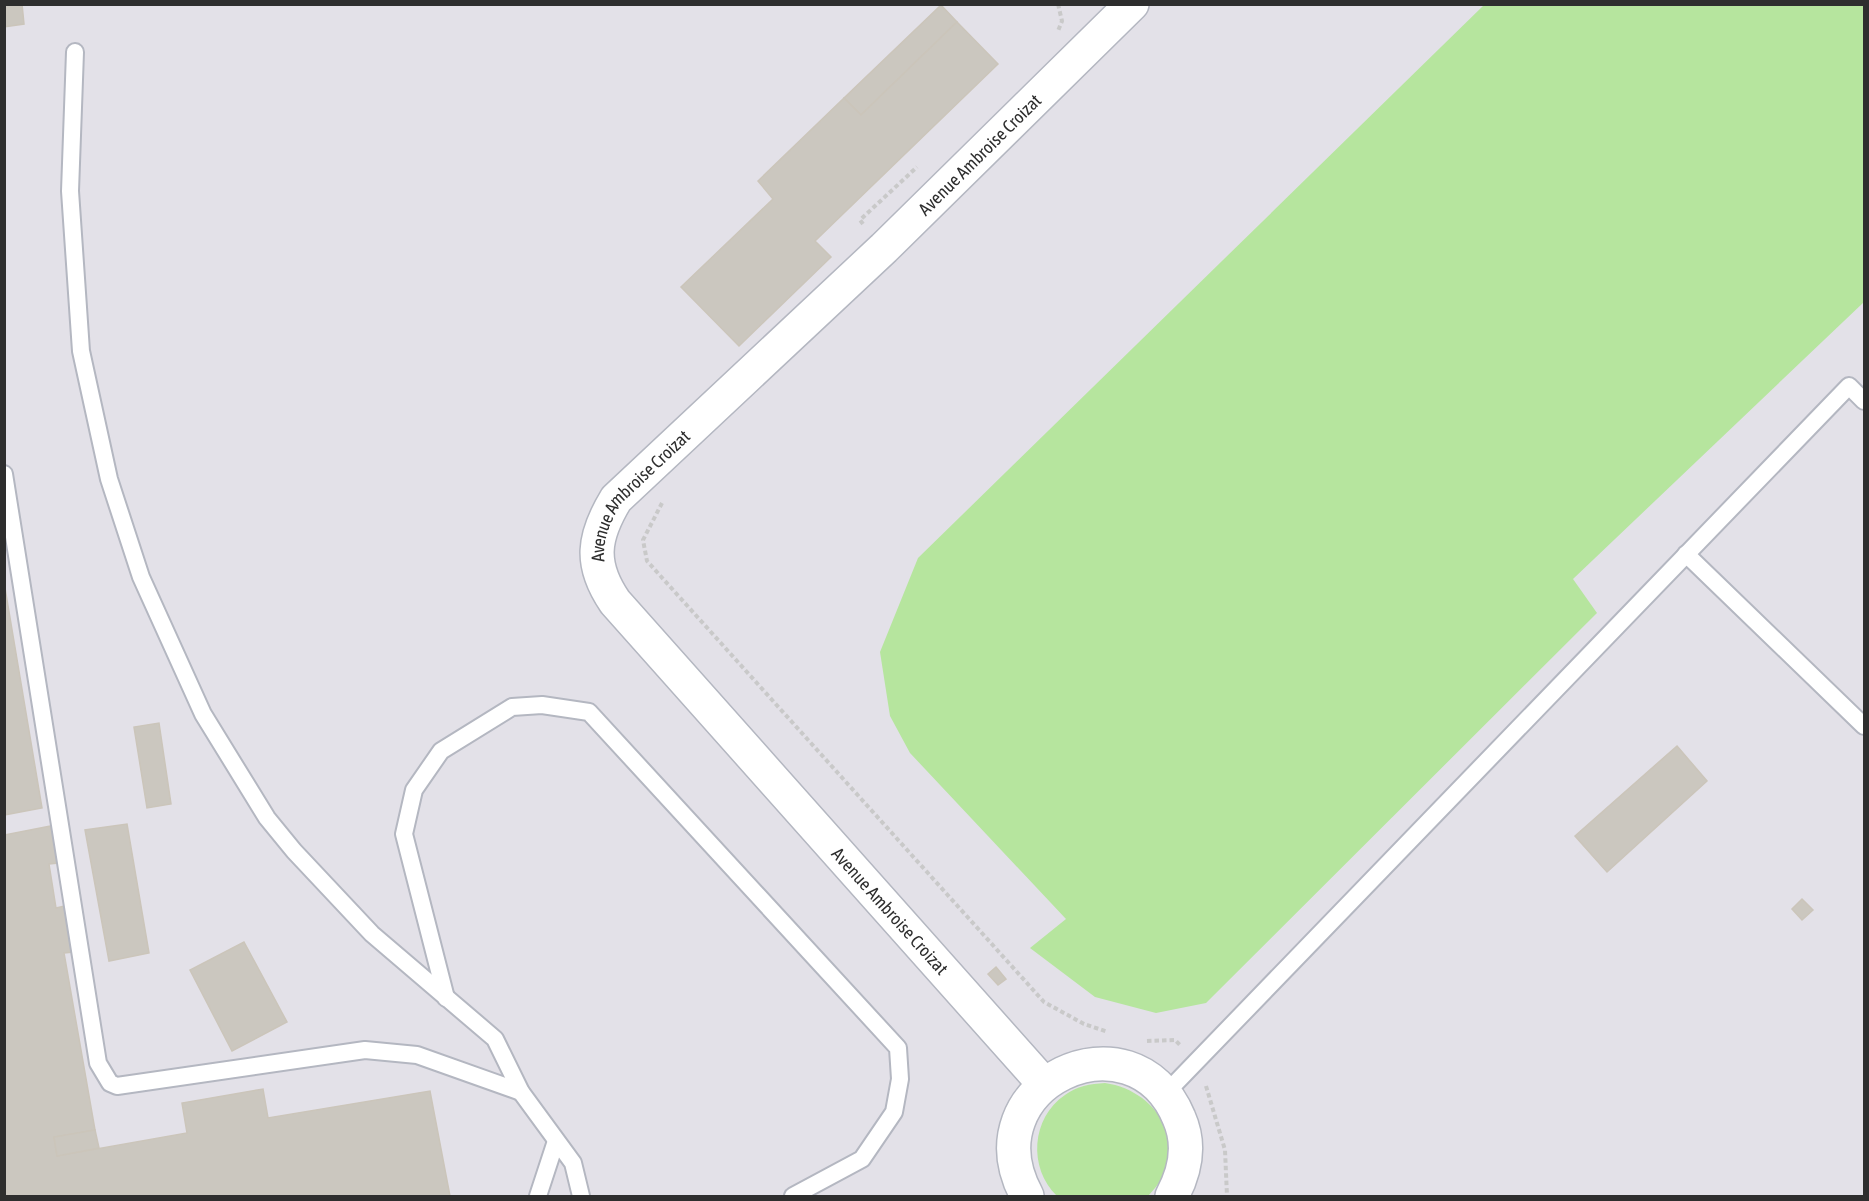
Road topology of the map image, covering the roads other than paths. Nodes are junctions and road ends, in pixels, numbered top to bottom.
1 (1114, 10) edge
2 (75, 52) dead end
3 (1864, 401) edge
4 (4, 474) edge
5 (1686, 554) junction
6 (1864, 726) edge
7 (446, 998) junction
8 (1044, 1084) junction
9 (521, 1092) junction
10 (1165, 1094) junction
11 (556, 1141) junction
12 (538, 1197) edge
13 (581, 1197) edge
14 (793, 1197) edge
15 (1027, 1197) edge
16 (1172, 1197) edge

1 - 8 street, Avenue Ambroise Croizat
2 - 7 lane
3 - 5 lane
4 - 9 lane
5 - 6 lane
5 - 10 lane
7 - 9 lane
7 - 14 lane
8 - 10 street
8 - 15 street
9 - 11 lane
10 - 16 street
11 - 12 lane
11 - 13 lane

